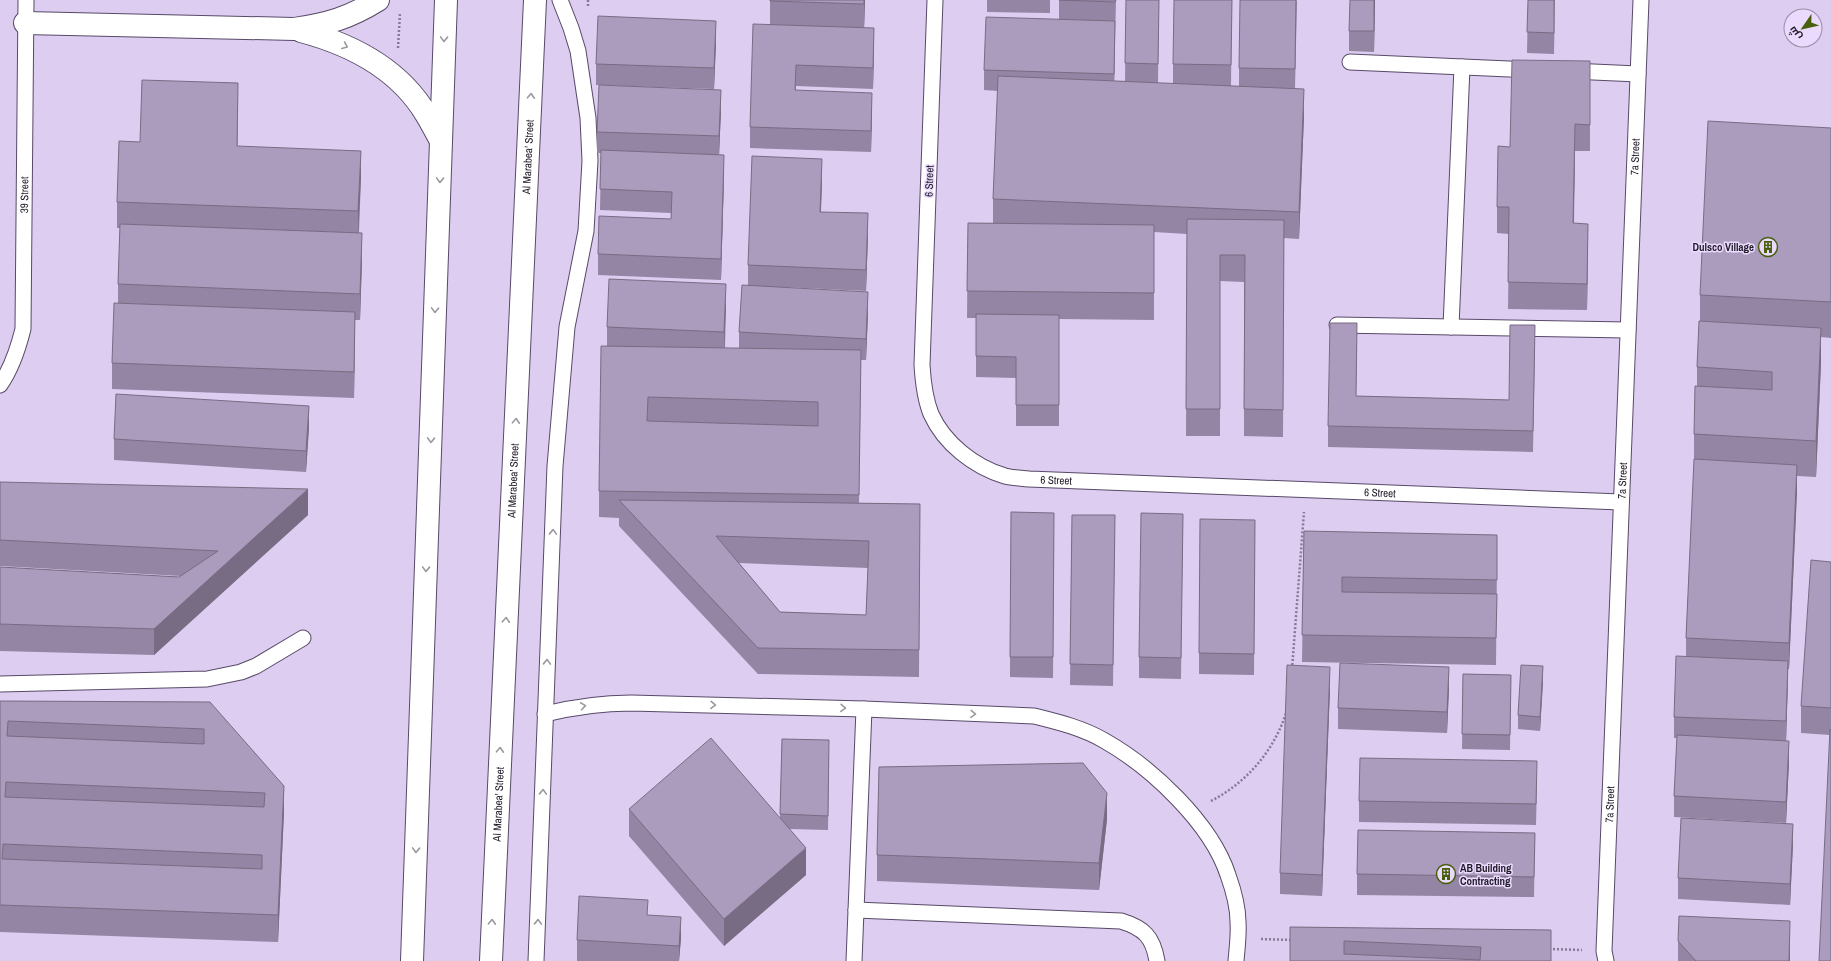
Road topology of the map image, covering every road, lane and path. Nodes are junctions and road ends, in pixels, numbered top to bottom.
1 (26, 0) edge
2 (378, 0) edge
3 (446, 0) edge
4 (536, 0) edge
5 (560, 0) edge
6 (935, 0) edge
7 (1641, 0) edge
8 (398, 10) dead end
9 (25, 22) junction
10 (294, 29) junction
11 (1350, 62) dead end
12 (382, 67) junction
13 (1462, 67) junction
14 (1638, 74) junction
15 (441, 141) junction
16 (1333, 325) edge
17 (1451, 327) junction
18 (1628, 330) junction
19 (0, 385) edge
20 (1306, 490) junction
21 (1621, 502) junction
22 (303, 638) dead end
23 (1291, 673) edge
24 (0, 684) edge
25 (864, 709) junction
26 (1286, 713) edge
27 (545, 714) junction
28 (1189, 810) junction
29 (856, 910) junction
30 (1237, 938) junction
31 (1293, 940) edge
32 (1548, 949) edge
33 (1605, 956) edge
34 (412, 961) edge
35 (491, 961) edge
36 (536, 961) edge
37 (854, 961) edge
38 (1157, 961) edge
39 (1236, 961) edge

1 - 9 lane, 39 Street
2 - 10 main road
3 -> 15 main road
35 -> 4 main road, Al Marabea' Street
27 -> 5 lane
6 - 20 lane, 6 Street
7 - 14 lane, 7a Street
8 - 12 path
9 - 10 main road
9 - 19 lane, 39 Street
10 -> 12 main road
11 - 13 lane
12 - 15 main road
13 - 14 lane
13 - 17 lane
14 - 18 lane, 7a Street
15 -> 34 main road
16 - 17 lane
17 - 18 lane
18 - 21 lane, 7a Street
20 - 21 lane, 6 Street
20 - 23 path
21 - 33 lane, 7a Street
22 - 24 lane
27 -> 25 lane
25 -> 28 lane
25 - 29 lane
26 - 28 path
36 -> 27 lane
28 - 30 lane
29 - 37 lane
29 - 38 lane
30 - 31 path
30 - 39 lane
32 - 33 path

